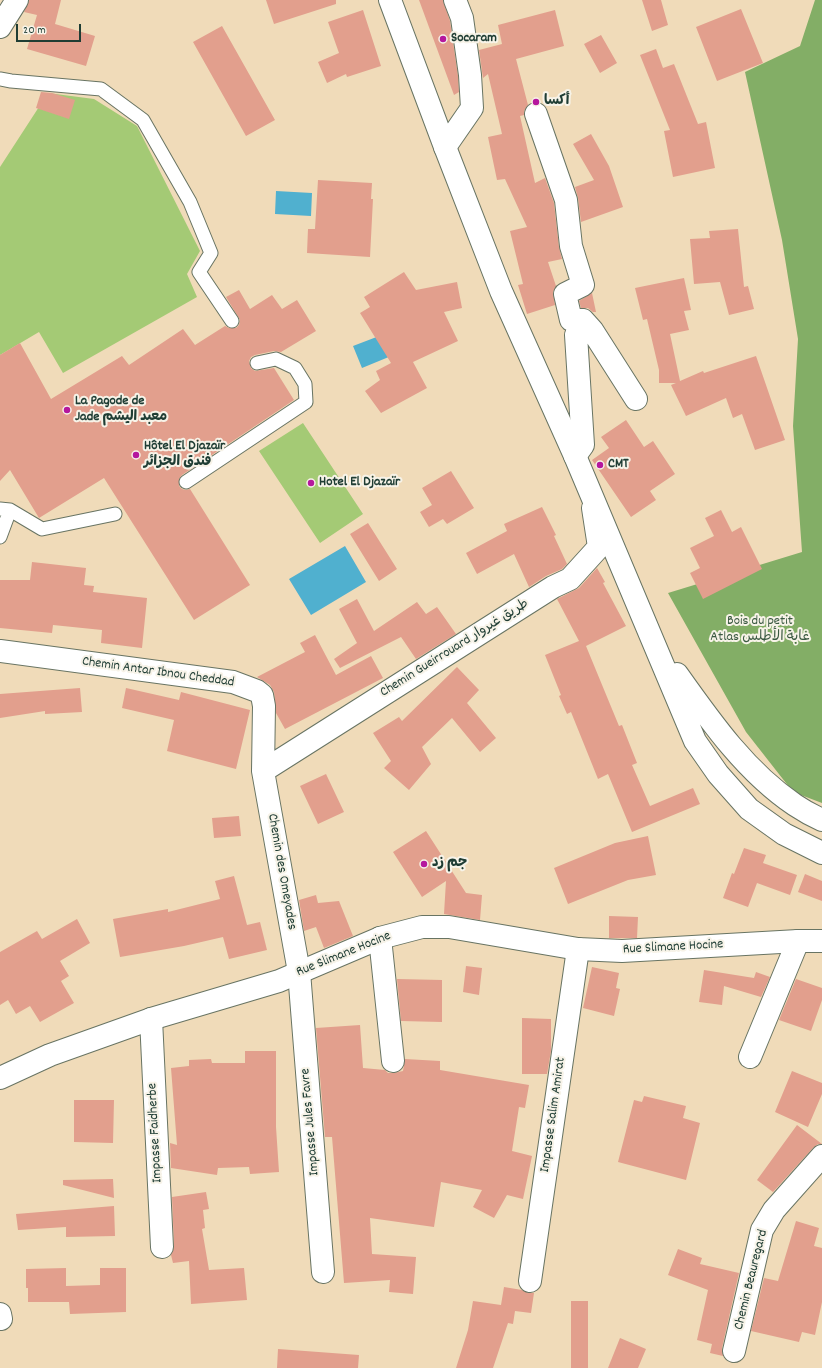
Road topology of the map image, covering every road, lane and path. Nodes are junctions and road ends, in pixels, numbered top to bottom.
1 (17, 0) edge
2 (390, 0) edge
3 (455, 0) edge
4 (0, 27) edge
5 (0, 79) edge
6 (536, 114) dead end
7 (445, 147) junction
8 (583, 320) junction
9 (232, 321) dead end
10 (257, 362) dead end
11 (636, 399) dead end
12 (575, 456) junction
13 (186, 482) dead end
14 (591, 497) junction
15 (5, 509) edge
16 (115, 514) dead end
17 (0, 537) edge
18 (653, 640) junction
19 (0, 650) edge
20 (263, 771) junction
21 (822, 820) edge
22 (822, 854) edge
23 (380, 938) junction
24 (798, 941) junction
25 (822, 941) edge
26 (578, 948) junction
27 (299, 972) junction
28 (151, 1019) junction
29 (750, 1057) dead end
30 (393, 1061) dead end
31 (0, 1078) edge
32 (822, 1156) edge
33 (162, 1247) dead end
34 (323, 1272) dead end
35 (530, 1281) dead end
36 (734, 1351) dead end

1 - 4 street
2 - 7 street
3 - 7 street
5 - 9 lane
6 - 8 street
7 - 12 street
8 - 11 street
8 - 12 street
10 - 13 lane
12 - 14 street
14 - 18 street
14 - 20 street, Chemin Gueirrouard طريق غيروار
15 - 16 lane
15 - 17 lane
18 - 21 street
18 - 22 street
19 - 20 street, Chemin Antar Ibnou Cheddad
20 - 27 street, Chemin des Omeyades
23 - 26 street, Rue Slimane Hocine
23 - 27 street, Rue Slimane Hocine
23 - 30 street
24 - 25 street, Rue Slimane Hocine
24 - 26 street, Rue Slimane Hocine
24 - 29 street
26 - 35 street, Impasse Salim Amirat
27 - 28 street, Rue Slimane Hocine
27 - 34 street, Impasse Jules Favre
28 - 31 street, Rue Slimane Hocine
28 - 33 street, Impasse Faidherbe
32 - 36 street, Chemin Beauregard

